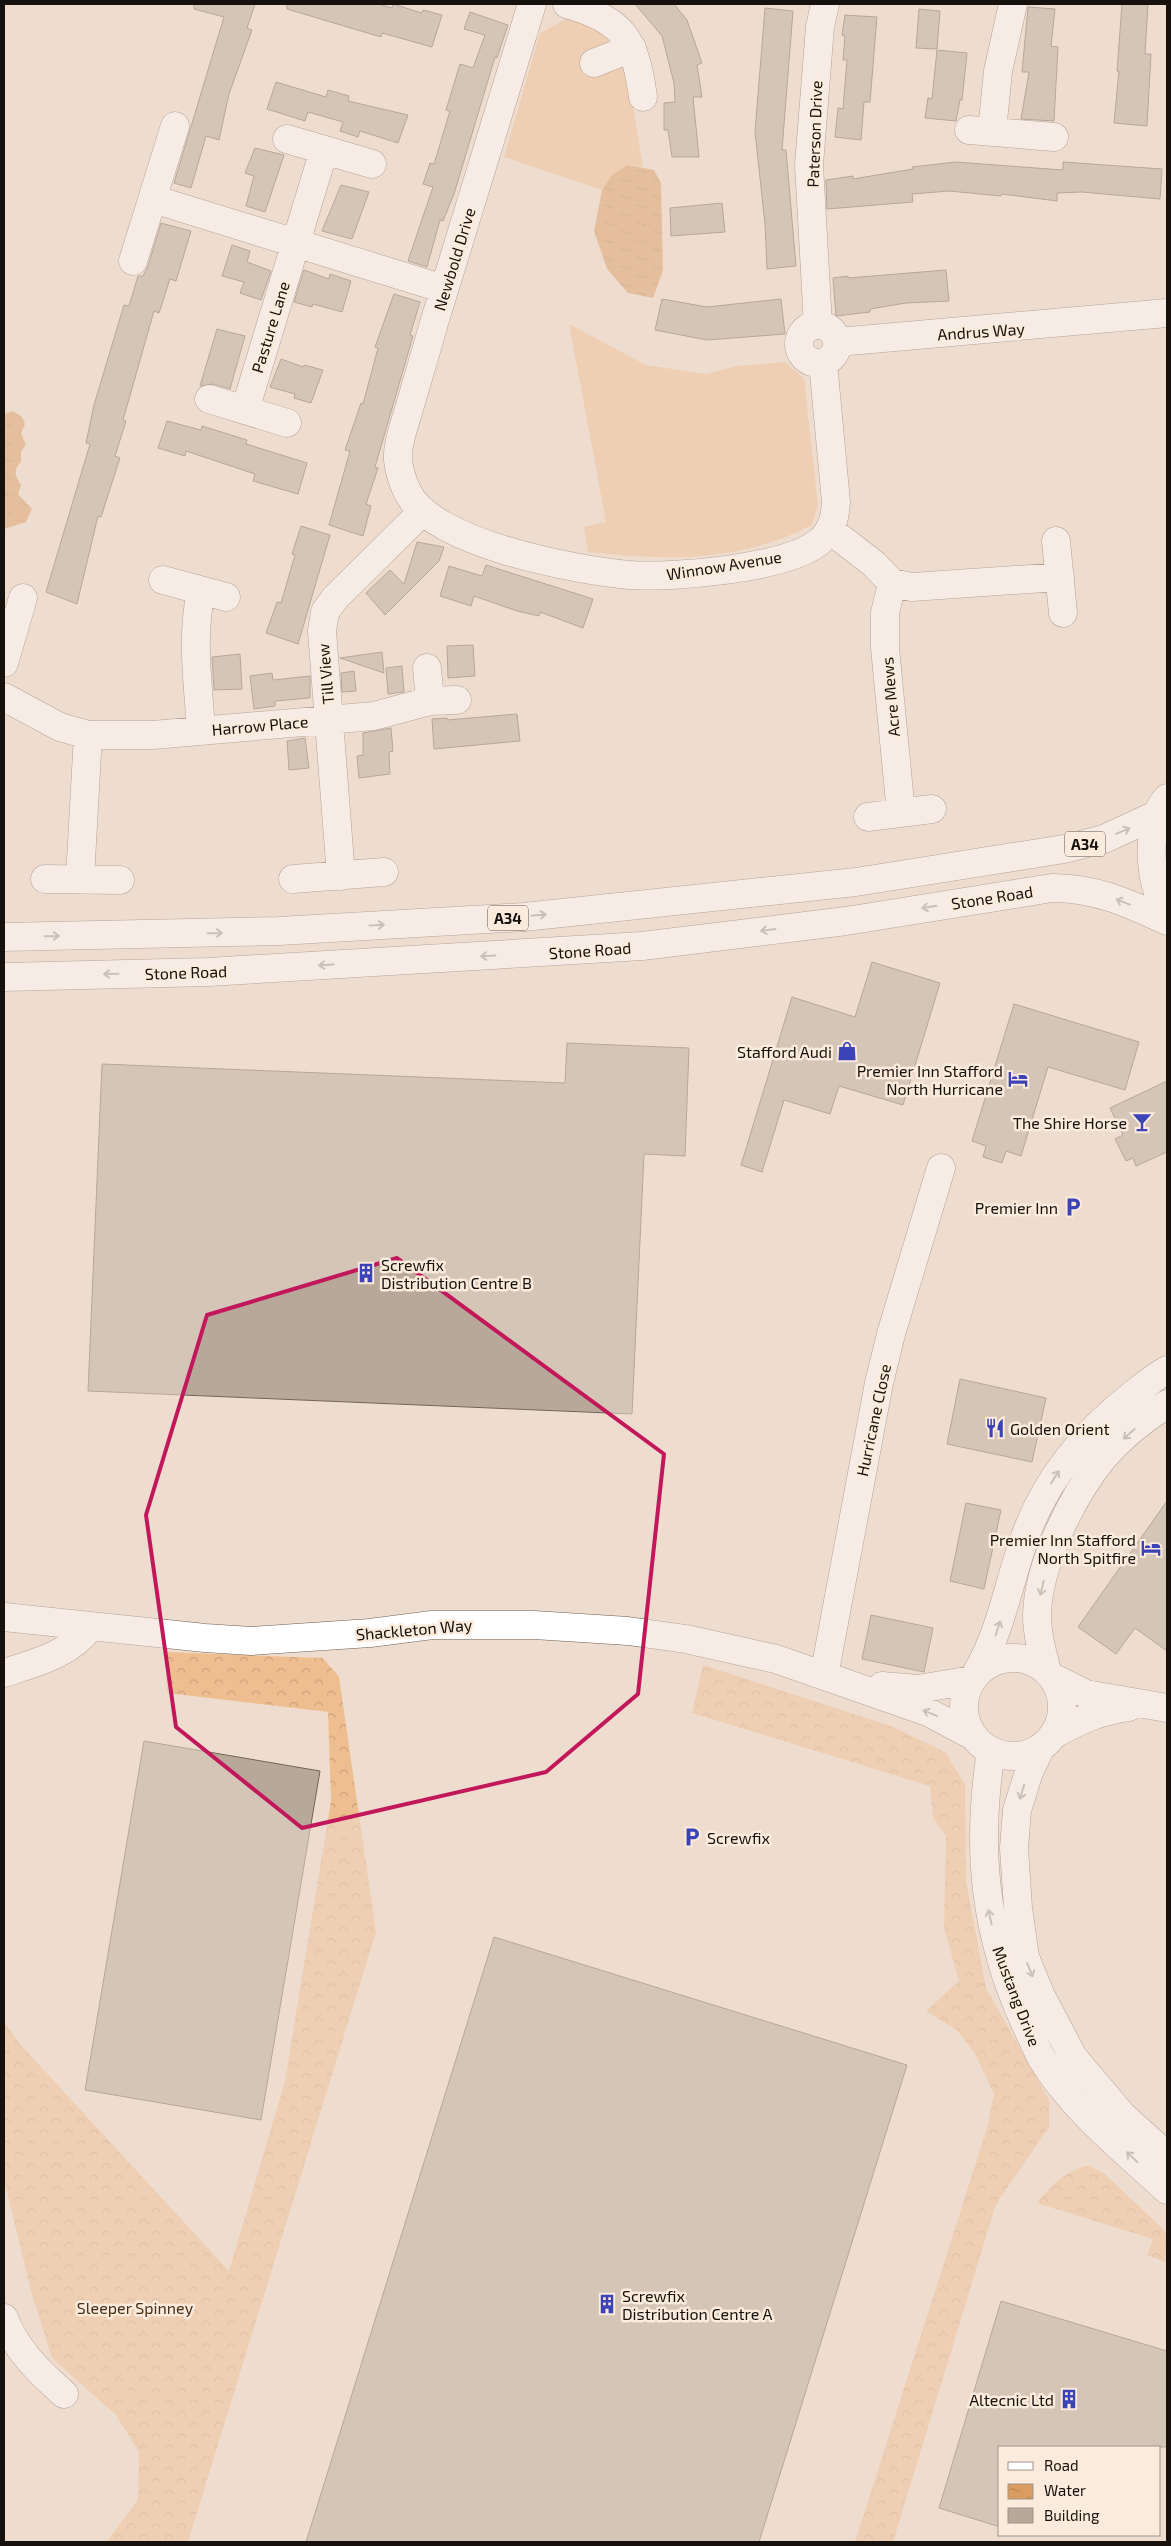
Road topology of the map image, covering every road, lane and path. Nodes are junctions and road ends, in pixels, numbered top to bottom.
1 (532, 4) edge
2 (567, 4) edge
3 (825, 4) edge
4 (1013, 4) edge
5 (632, 48) junction
6 (594, 63) dead end
7 (643, 97) dead end
8 (174, 126) dead end
9 (1054, 137) dead end
10 (286, 138) dead end
11 (324, 150) junction
12 (372, 164) dead end
13 (153, 199) junction
14 (295, 243) junction
15 (133, 261) dead end
16 (444, 289) junction
17 (1167, 314) edge
18 (826, 343) junction
19 (209, 399) dead end
20 (245, 410) junction
21 (287, 424) dead end
22 (422, 512) junction
23 (830, 530) junction
24 (1056, 541) dead end
25 (1060, 577) junction
26 (163, 580) dead end
27 (892, 583) junction
28 (24, 598) dead end
29 (1063, 613) dead end
30 (4, 663) edge
31 (427, 668) dead end
32 (4, 697) edge
33 (457, 700) dead end
34 (430, 701) junction
35 (329, 719) junction
36 (201, 730) junction
37 (88, 735) junction
38 (1162, 807) edge
39 (932, 809) dead end
40 (901, 812) junction
41 (868, 817) dead end
42 (384, 872) dead end
43 (341, 876) junction
44 (45, 879) dead end
45 (80, 879) junction
46 (293, 879) dead end
47 (120, 880) dead end
48 (1167, 910) edge
49 (1167, 921) edge
50 (4, 937) edge
51 (4, 977) edge
52 (941, 1168) dead end
53 (1167, 1370) edge
54 (1167, 1404) edge
55 (4, 1616) edge
56 (90, 1627) junction
57 (4, 1674) edge
58 (1049, 1674) junction
59 (975, 1676) junction
60 (836, 1680) junction
61 (1157, 1707) edge
62 (1047, 1741) junction
63 (982, 1743) junction
64 (1167, 2156) edge
65 (1167, 2190) edge
66 (4, 2318) edge
67 (64, 2394) dead end

1 - 16 main road, Newbold Drive
2 - 5 main road
3 - 18 main road, Paterson Drive
4 - 9 main road
5 - 6 main road
5 - 7 main road
8 - 13 main road
10 - 11 main road
11 - 12 main road
11 - 14 main road, Pasture Lane
13 - 14 main road
13 - 15 main road
14 - 16 main road
14 - 20 main road, Pasture Lane
16 - 22 main road, Newbold Drive
17 - 18 main road, Andrus Way
18 - 23 main road
19 - 20 main road
20 - 21 main road
22 - 23 main road, Winnow Avenue
22 - 35 main road, Till View
23 - 27 main road
24 - 25 main road
25 - 27 main road
25 - 29 main road
26 - 36 main road
27 - 40 main road, Acre Mews
28 - 30 main road
31 - 34 main road
32 - 37 main road, Harrow Place
33 - 34 main road, Harrow Place
34 - 35 main road, Harrow Place
35 - 36 main road, Harrow Place
35 - 43 main road, Till View
36 - 37 main road, Harrow Place
37 - 45 main road
38 - 48 main road
50 -> 38 main road, A34
39 - 40 main road
40 - 41 main road
42 - 43 main road
43 - 46 main road
44 - 45 main road
45 - 47 main road
49 -> 51 main road, Stone Road / A34
52 - 60 main road, Hurricane Close
59 -> 53 main road
54 -> 58 main road
55 - 56 main road, Shackleton Way
56 - 57 main road
56 - 60 main road, Shackleton Way
58 - 59 main road
58 - 61 main road
58 - 62 main road
59 - 60 main road, Shackleton Way
59 - 63 main road
63 -> 60 main road, Shackleton Way
61 - 62 main road
62 - 63 main road
62 -> 64 main road, Mustang Drive
65 -> 63 main road, Mustang Drive
66 - 67 main road

